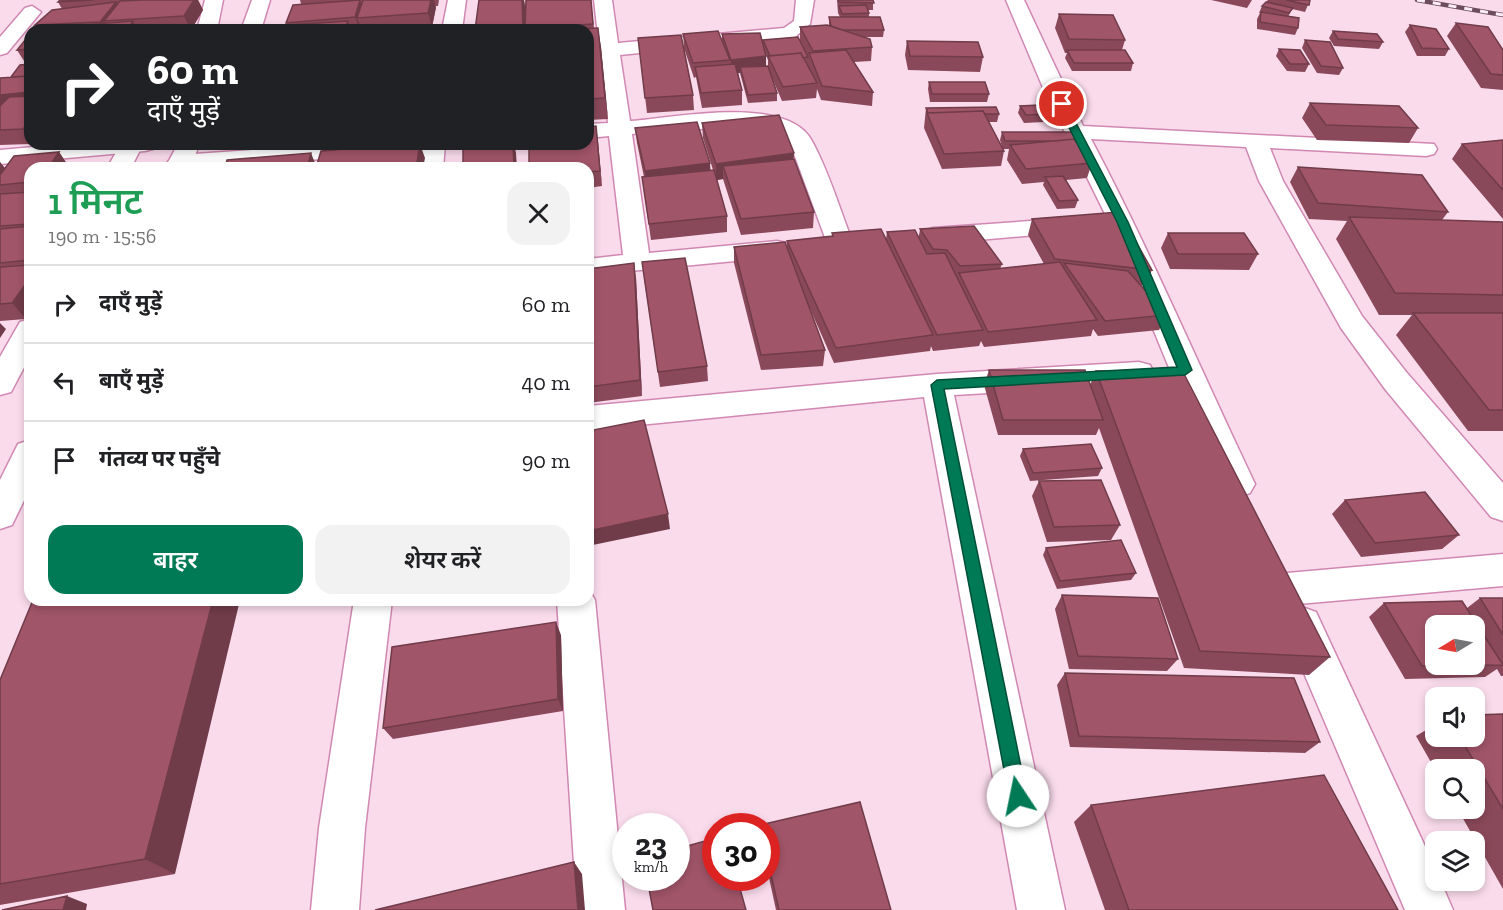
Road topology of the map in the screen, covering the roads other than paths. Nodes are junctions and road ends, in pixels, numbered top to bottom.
1 (214, 0) edge
2 (261, 0) edge
3 (457, 0) edge
4 (603, 0) edge
5 (805, 0) edge
6 (1015, 0) edge
7 (32, 12) dead end
8 (208, 24) edge
9 (253, 24) edge
10 (453, 24) edge
11 (0, 49) edge
12 (609, 50) junction
13 (620, 128) junction
14 (594, 130) edge
15 (1077, 132) junction
16 (1255, 140) junction
17 (1426, 149) dead end
18 (73, 150) edge
19 (326, 150) edge
20 (0, 157) edge
21 (182, 158) edge
22 (1122, 222) junction
23 (911, 238) edge
24 (637, 262) junction
25 (594, 266) edge
26 (24, 340) edge
27 (1185, 370) junction
28 (0, 384) edge
29 (937, 385) junction
30 (594, 417) edge
31 (24, 470) edge
32 (14, 497) edge
33 (1503, 507) edge
34 (1253, 516) edge
35 (1503, 570) edge
36 (372, 606) edge
37 (576, 606) edge
38 (335, 910) edge
39 (601, 910) edge
40 (1041, 910) edge
41 (1429, 910) edge

1 - 8 street
2 - 9 street
3 - 10 street
4 - 12 street
5 - 12 street
6 - 15 street
7 - 11 street
12 - 13 street
13 - 14 street
13 - 24 street
13 - 24 street
15 - 16 street
15 - 22 street
16 - 17 street
16 - 33 street
18 - 20 street
19 - 21 street
22 - 23 street
22 - 27 street
24 - 25 street
26 - 28 street
27 - 29 street
27 - 34 street
29 - 30 street
29 - 40 street
31 - 32 street
35 - 41 street
36 - 38 street
37 - 39 street

